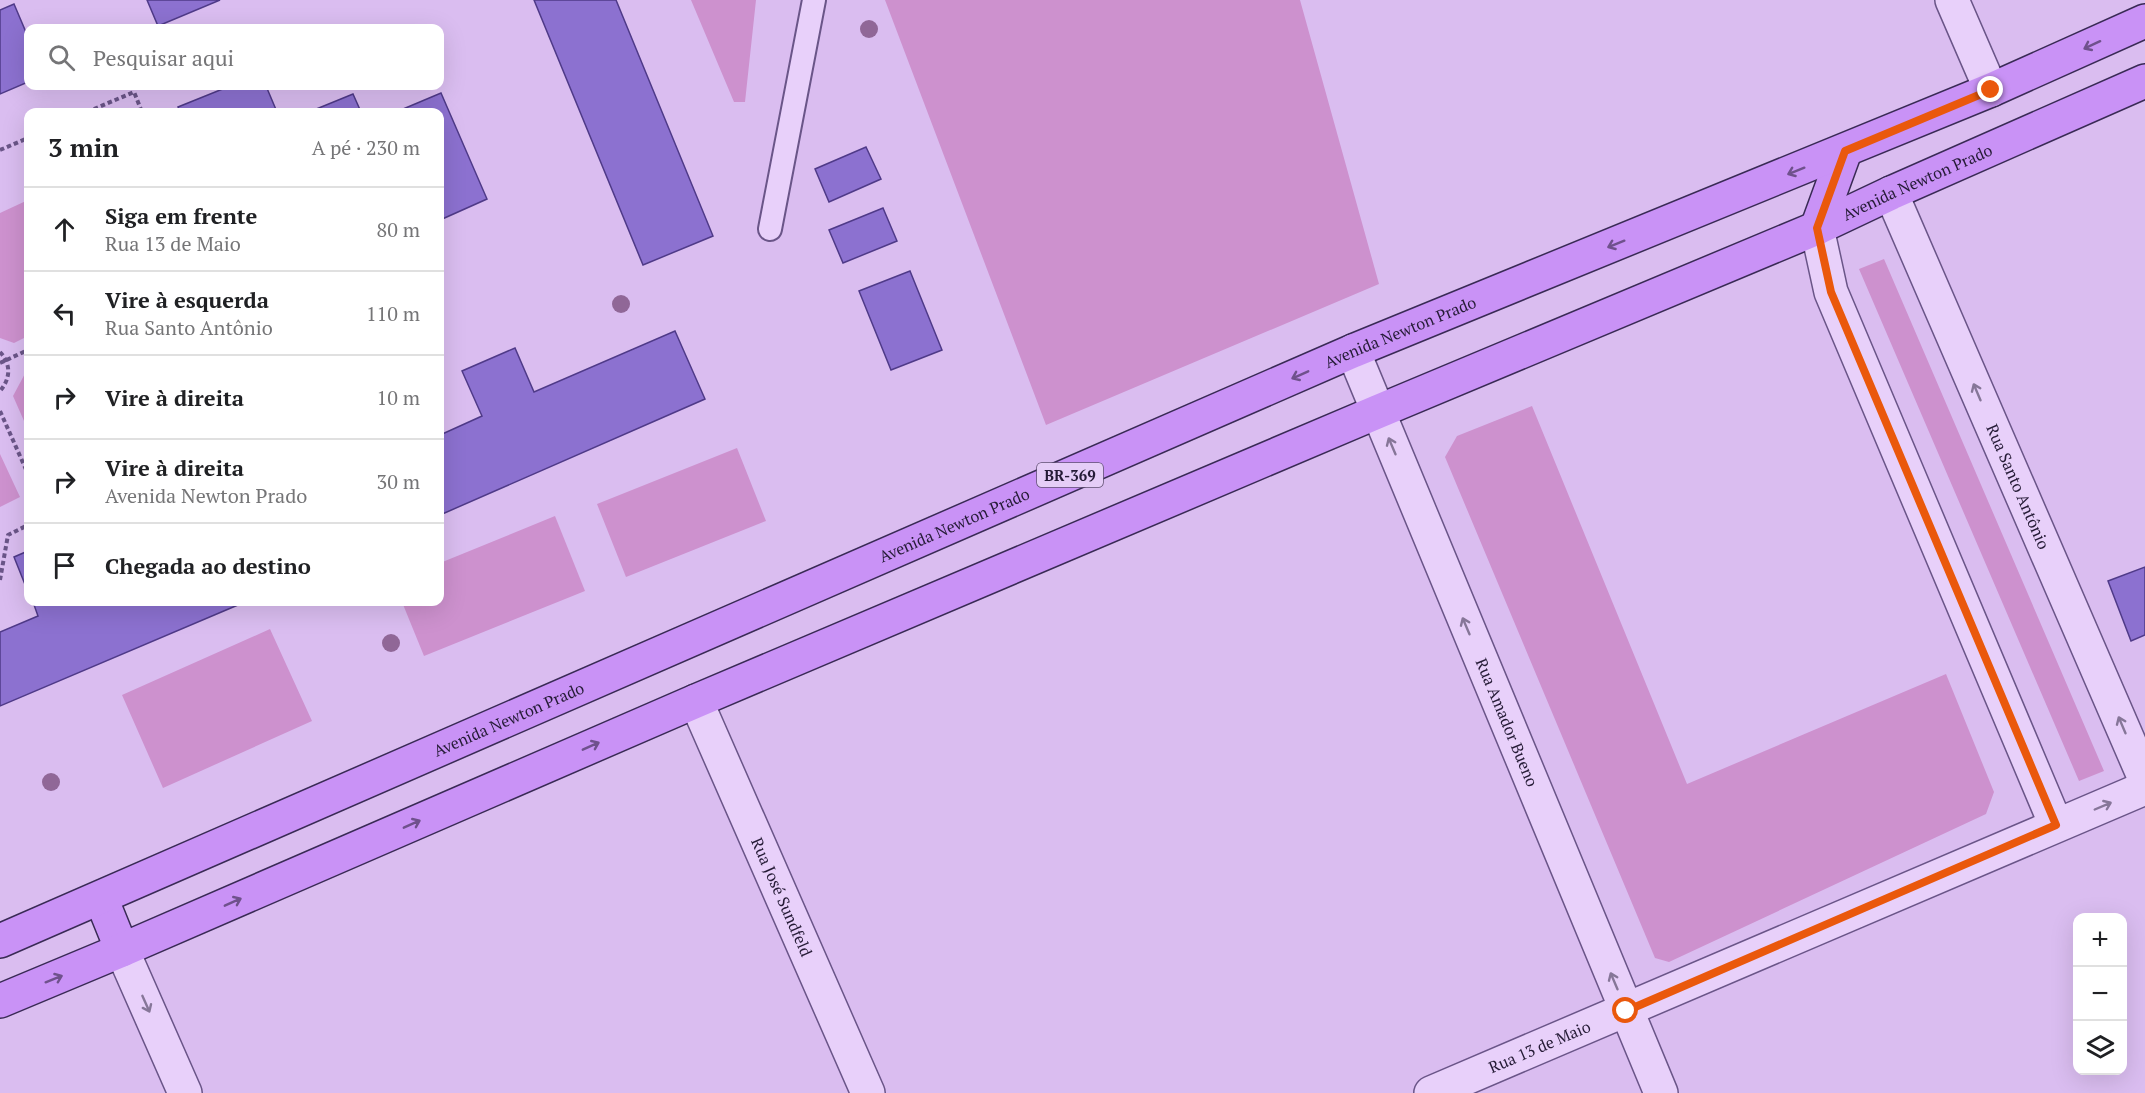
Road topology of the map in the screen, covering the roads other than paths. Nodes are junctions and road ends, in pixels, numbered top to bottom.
1 (814, 0) edge
2 (1952, 0) edge
3 (2145, 21) edge
4 (2145, 81) edge
5 (1991, 90) junction
6 (1845, 151) junction
7 (1891, 193) junction
8 (1817, 228) junction
9 (770, 229) dead end
10 (1353, 351) junction
11 (1377, 412) junction
12 (696, 701) junction
13 (2145, 778) edge
14 (2145, 788) edge
15 (2056, 825) junction
16 (101, 898) junction
17 (0, 941) edge
18 (122, 950) junction
19 (0, 1001) edge
20 (1626, 1011) junction
21 (185, 1093) edge
22 (868, 1093) edge
23 (1431, 1093) edge
24 (1660, 1093) edge

1 - 9 lane
2 - 5 street
3 -> 5 main road, Avenida Newton Prado / BR-369
4 - 7 main road, Avenida Newton Prado
5 - 6 main road, Avenida Newton Prado / BR-369
6 - 8 main road
6 -> 10 main road, Avenida Newton Prado / BR-369
7 - 8 main road, Avenida Newton Prado
13 -> 7 street, Rua Santo Antônio
8 - 11 main road, Avenida Newton Prado
8 - 15 street
10 - 11 street, Rua Amador Bueno
10 -> 16 main road, Avenida Newton Prado / BR-369
11 - 12 main road, Avenida Newton Prado
20 -> 11 street, Rua Amador Bueno
18 -> 12 main road, Avenida Newton Prado
12 - 22 street, Rua José Sundfeld
15 -> 14 street, Rua 13 de Maio
15 - 20 street, Rua 13 de Maio
16 - 17 main road, Avenida Newton Prado / BR-369
16 - 18 main road
19 -> 18 main road, Avenida Newton Prado
18 -> 21 street
20 - 23 street, Rua 13 de Maio
20 - 24 street, Rua Amador Bueno

